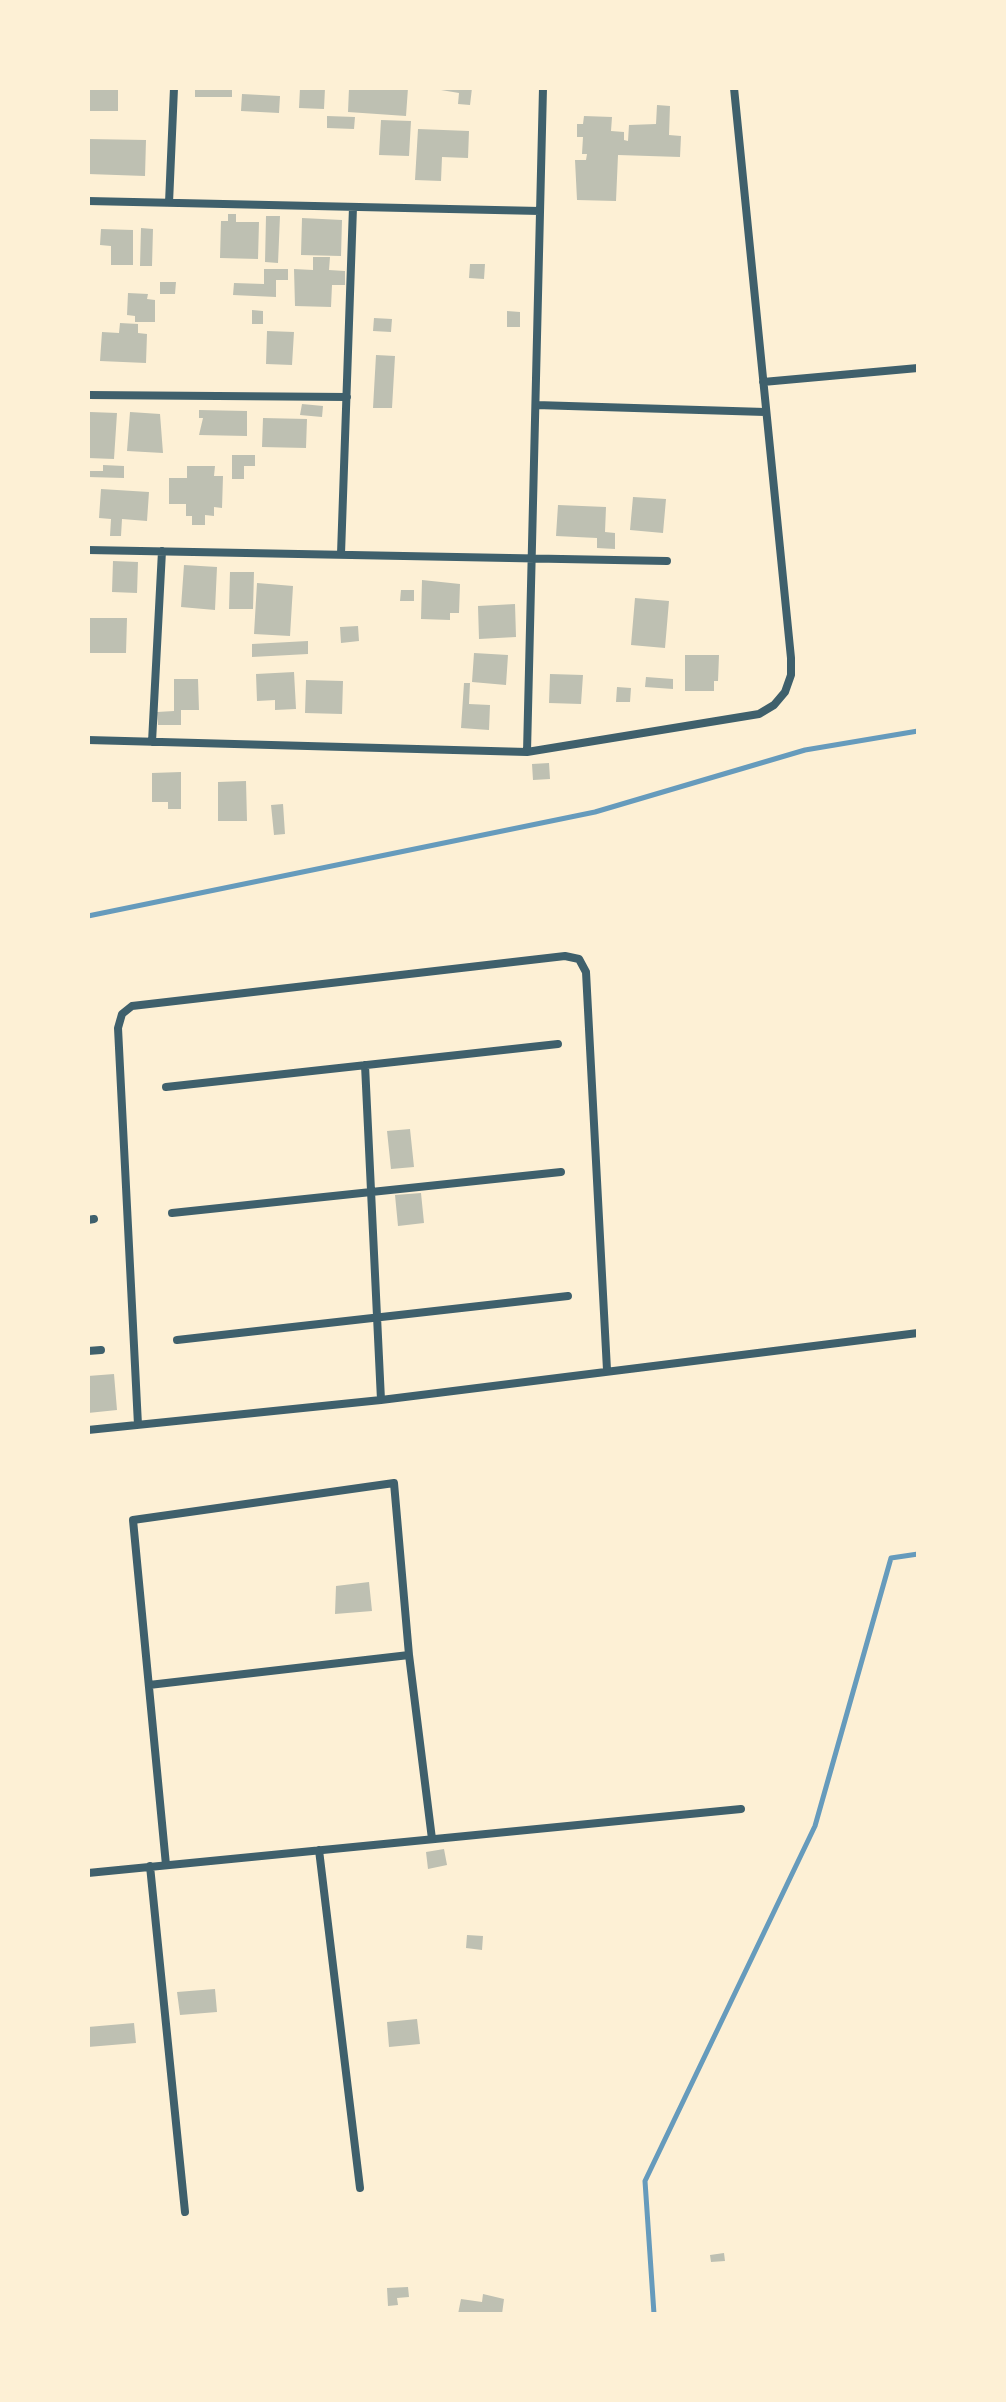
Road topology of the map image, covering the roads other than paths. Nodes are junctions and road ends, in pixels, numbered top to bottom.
1 (174, 88) edge
2 (543, 88) edge
3 (734, 88) edge
4 (88, 201) edge
5 (169, 203) junction
6 (353, 207) junction
7 (540, 211) junction
8 (918, 368) edge
9 (763, 382) junction
10 (88, 395) edge
11 (347, 397) junction
12 (536, 405) junction
13 (765, 412) junction
14 (88, 550) edge
15 (162, 551) junction
16 (341, 554) junction
17 (532, 558) junction
18 (667, 561) dead end
19 (88, 740) edge
20 (152, 742) junction
21 (527, 752) junction
22 (558, 1044) dead end
23 (365, 1065) junction
24 (166, 1087) dead end
25 (561, 1172) dead end
26 (371, 1192) junction
27 (172, 1213) dead end
28 (568, 1296) dead end
29 (377, 1318) junction
30 (918, 1333) edge
31 (177, 1340) dead end
32 (101, 1350) dead end
33 (88, 1351) edge
34 (607, 1370) junction
35 (381, 1400) junction
36 (138, 1425) junction
37 (88, 1430) edge
38 (409, 1655) junction
39 (149, 1685) junction
40 (741, 1809) dead end
41 (432, 1839) junction
42 (319, 1850) junction
43 (166, 1865) junction
44 (150, 1866) junction
45 (88, 1873) edge
46 (360, 2188) dead end
47 (185, 2212) dead end

1 - 5 street
2 - 7 street
3 - 9 street
4 - 5 street
5 - 6 street
6 - 7 street
6 - 11 street
7 - 12 street
8 - 9 street
9 - 13 street
10 - 11 street
11 - 16 street
12 - 13 street
12 - 17 street
13 - 21 street
14 - 15 street
15 - 16 street
15 - 20 street
16 - 17 street
17 - 18 street
17 - 21 street
19 - 20 street
20 - 21 street
22 - 23 street
23 - 24 street
23 - 26 street
25 - 26 street
26 - 27 street
26 - 29 street
28 - 29 street
29 - 31 street
29 - 35 street
30 - 34 street
32 - 33 street
34 - 35 street
34 - 36 street
35 - 36 street
36 - 37 street
38 - 39 street
38 - 39 street
38 - 41 street
39 - 43 street
40 - 41 street
41 - 42 street
42 - 43 street
42 - 46 street
43 - 44 street
44 - 45 street
44 - 47 street

